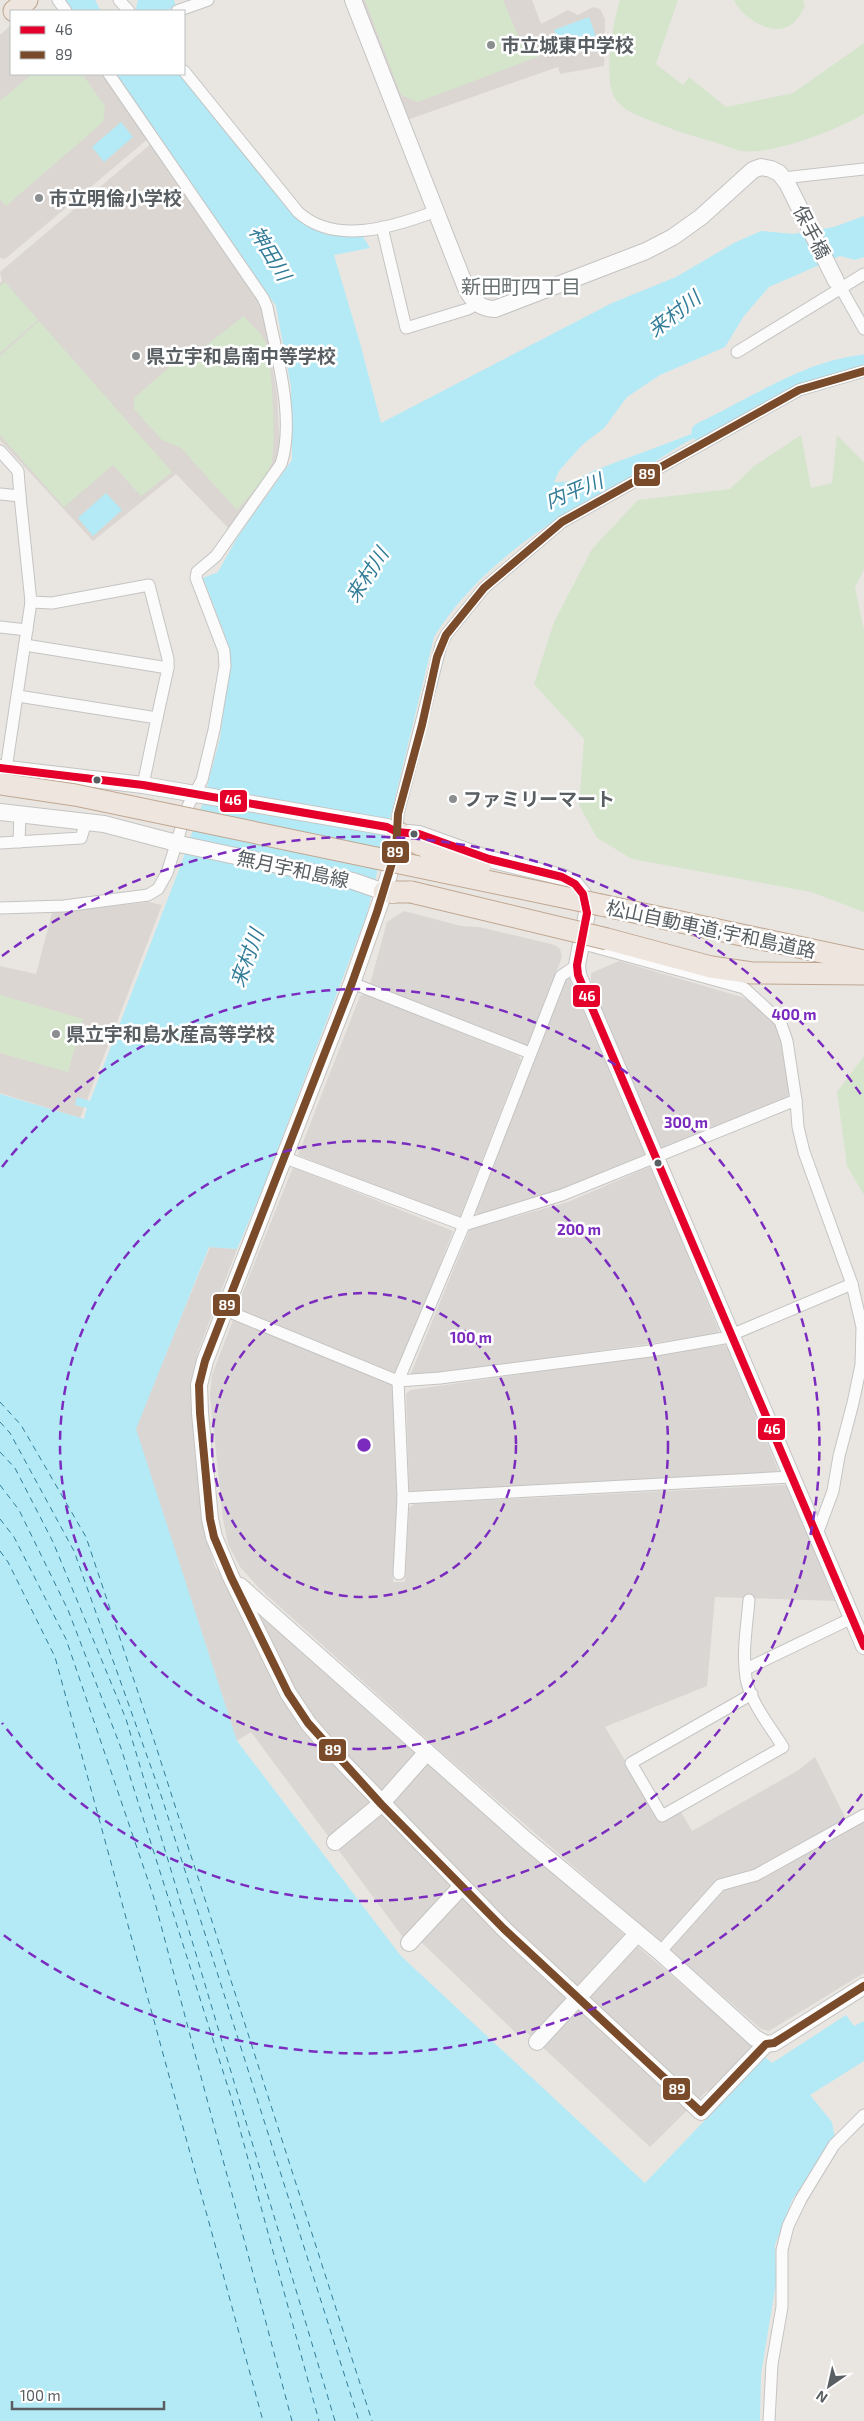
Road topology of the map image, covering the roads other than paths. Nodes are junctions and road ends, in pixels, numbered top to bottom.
1 (27, 0) edge
2 (120, 0) edge
3 (208, 0) edge
4 (353, 0) edge
5 (14, 10) edge
6 (128, 10) edge
7 (180, 10) edge
8 (10, 14) edge
9 (0, 23) edge
10 (185, 72) edge
11 (110, 75) edge
12 (864, 168) edge
13 (785, 181) junction
14 (436, 211) junction
15 (382, 227) junction
16 (864, 274) edge
17 (839, 284) junction
18 (477, 304) junction
19 (864, 329) edge
20 (737, 352) dead end
21 (864, 371) edge
22 (0, 452) edge
23 (0, 494) edge
24 (20, 496) junction
25 (31, 602) junction
26 (0, 627) edge
27 (27, 630) junction
28 (25, 645) junction
29 (168, 668) junction
30 (18, 696) junction
31 (157, 718) junction
32 (2, 774) edge
33 (143, 785) junction
34 (197, 795) junction
35 (0, 812) edge
36 (20, 813) junction
37 (86, 822) junction
38 (392, 830) junction
39 (19, 842) junction
40 (0, 844) edge
41 (179, 844) junction
42 (379, 890) junction
43 (601, 899) junction
44 (0, 908) edge
45 (582, 943) junction
46 (864, 961) edge
47 (577, 965) junction
48 (864, 974) edge
49 (352, 983) junction
50 (530, 1053) junction
51 (796, 1100) junction
52 (284, 1157) junction
53 (654, 1157) junction
54 (464, 1225) junction
55 (852, 1284) junction
56 (225, 1310) junction
57 (732, 1336) junction
58 (398, 1381) junction
59 (791, 1478) junction
60 (403, 1498) junction
61 (817, 1534) junction
62 (399, 1574) dead end
63 (231, 1577) junction
64 (749, 1600) dead end
65 (852, 1618) junction
66 (864, 1646) edge
67 (746, 1670) junction
68 (752, 1694) junction
69 (427, 1752) junction
70 (381, 1804) junction
71 (864, 1815) edge
72 (335, 1842) dead end
73 (462, 1886) junction
74 (637, 1934) junction
75 (409, 1943) dead end
76 (660, 1952) junction
77 (864, 1986) edge
78 (578, 1996) junction
79 (537, 2042) dead end
80 (766, 2044) junction
81 (864, 2115) edge
82 (769, 2421) edge

1 - 5 highway
2 - 6 street
3 - 7 street
4 - 14 street
8 - 9 highway
10 - 15 street
11 - 34 street
12 - 13 street
13 - 17 street, 保手橋
13 - 18 street
14 - 15 street
14 - 18 street
15 - 18 street
16 - 17 street
17 - 19 street
17 - 20 street
21 - 38 street
22 - 24 street
23 - 24 street
24 - 25 street
25 - 27 street
25 - 29 street
26 - 27 street
27 - 28 street
28 - 29 street
28 - 30 street
29 - 31 street
30 - 31 street
30 - 32 street
31 - 33 street
32 - 33 street
32 - 43 highway, 松山自動車道;宇和島道路, bridge
33 - 34 street
34 - 38 street
34 - 41 street
35 - 36 street, 無月宇和島線
36 - 37 street, 無月宇和島線
36 - 39 street
37 - 39 street
37 - 41 street, 無月宇和島線
38 - 42 street
38 - 43 highway, bridge
38 - 45 street
39 - 40 street
41 - 42 street, 無月宇和島線
41 - 44 street
42 - 45 street, 無月宇和島線
42 - 48 highway, bridge
42 - 49 street
43 - 46 highway, 松山自動車道;宇和島道路
45 - 47 street
45 - 51 street
47 - 50 street
47 - 53 street
49 - 50 street
49 - 52 street
50 - 54 street
51 - 53 street
51 - 55 street
52 - 54 street
52 - 56 street
53 - 54 street
53 - 57 street
54 - 58 street
55 - 57 street
55 - 61 street
56 - 58 street
56 - 63 street
57 - 58 street
57 - 59 street
58 - 60 street
59 - 60 street
59 - 61 street
60 - 62 street
61 - 65 street
63 - 69 street
63 - 70 street
64 - 67 street
65 - 66 street
65 - 67 street
67 - 68 street
68 - 68 street
69 - 70 street
69 - 74 street
70 - 72 street
70 - 73 street
71 - 76 street
73 - 75 street
73 - 78 street
74 - 76 street
74 - 78 street
76 - 80 street
77 - 80 street
78 - 79 street
78 - 80 street
81 - 82 street

